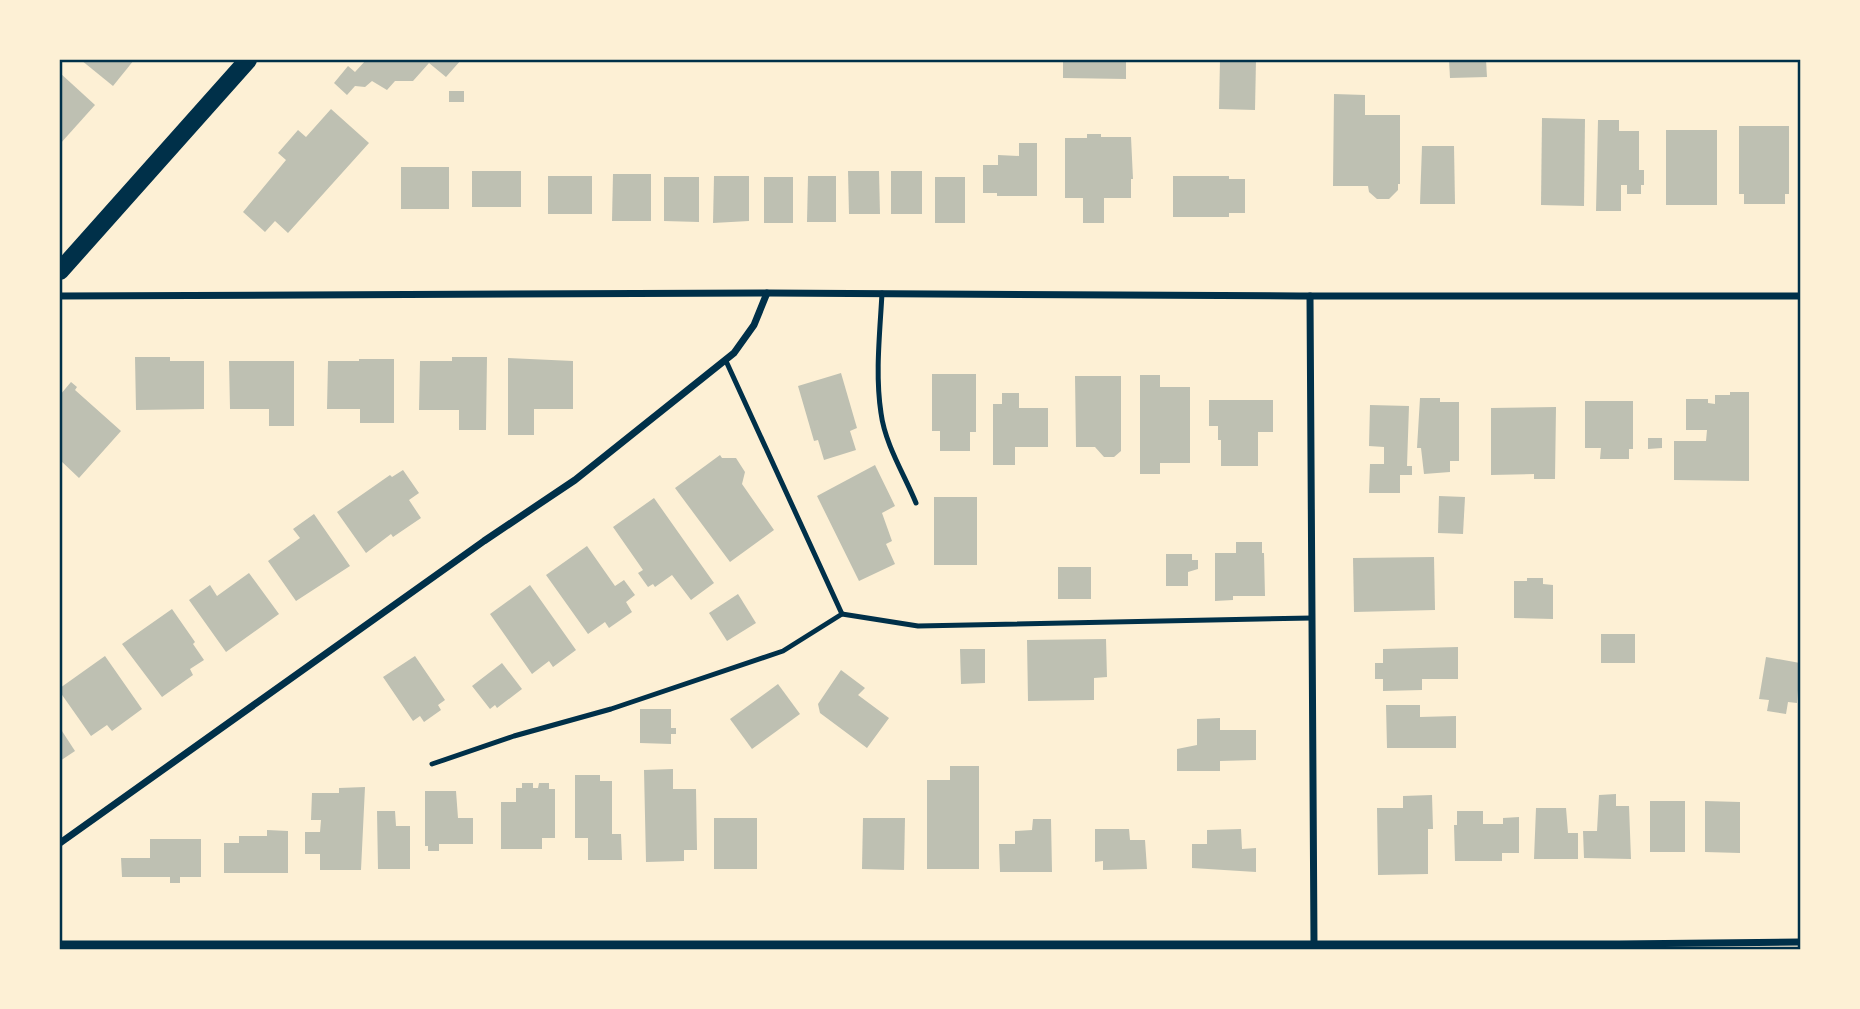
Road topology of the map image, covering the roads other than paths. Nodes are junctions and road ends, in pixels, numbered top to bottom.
1 (248, 60) edge
2 (60, 271) edge
3 (767, 293) junction
4 (882, 293) junction
5 (60, 296) edge
6 (1310, 296) junction
7 (1801, 296) edge
8 (726, 361) junction
9 (916, 503) dead end
10 (842, 614) junction
11 (1312, 618) junction
12 (432, 764) dead end
13 (60, 843) edge
14 (1801, 942) edge
15 (60, 944) edge
16 (1314, 944) junction

1 - 2 main road
3 - 4 street
3 - 5 street
3 - 8 street
4 - 6 street
4 - 9 lane
6 - 7 street
6 - 11 street
8 - 10 lane
8 - 13 street
10 - 11 lane
10 - 12 lane
11 - 16 street
14 - 16 street
15 - 16 street

